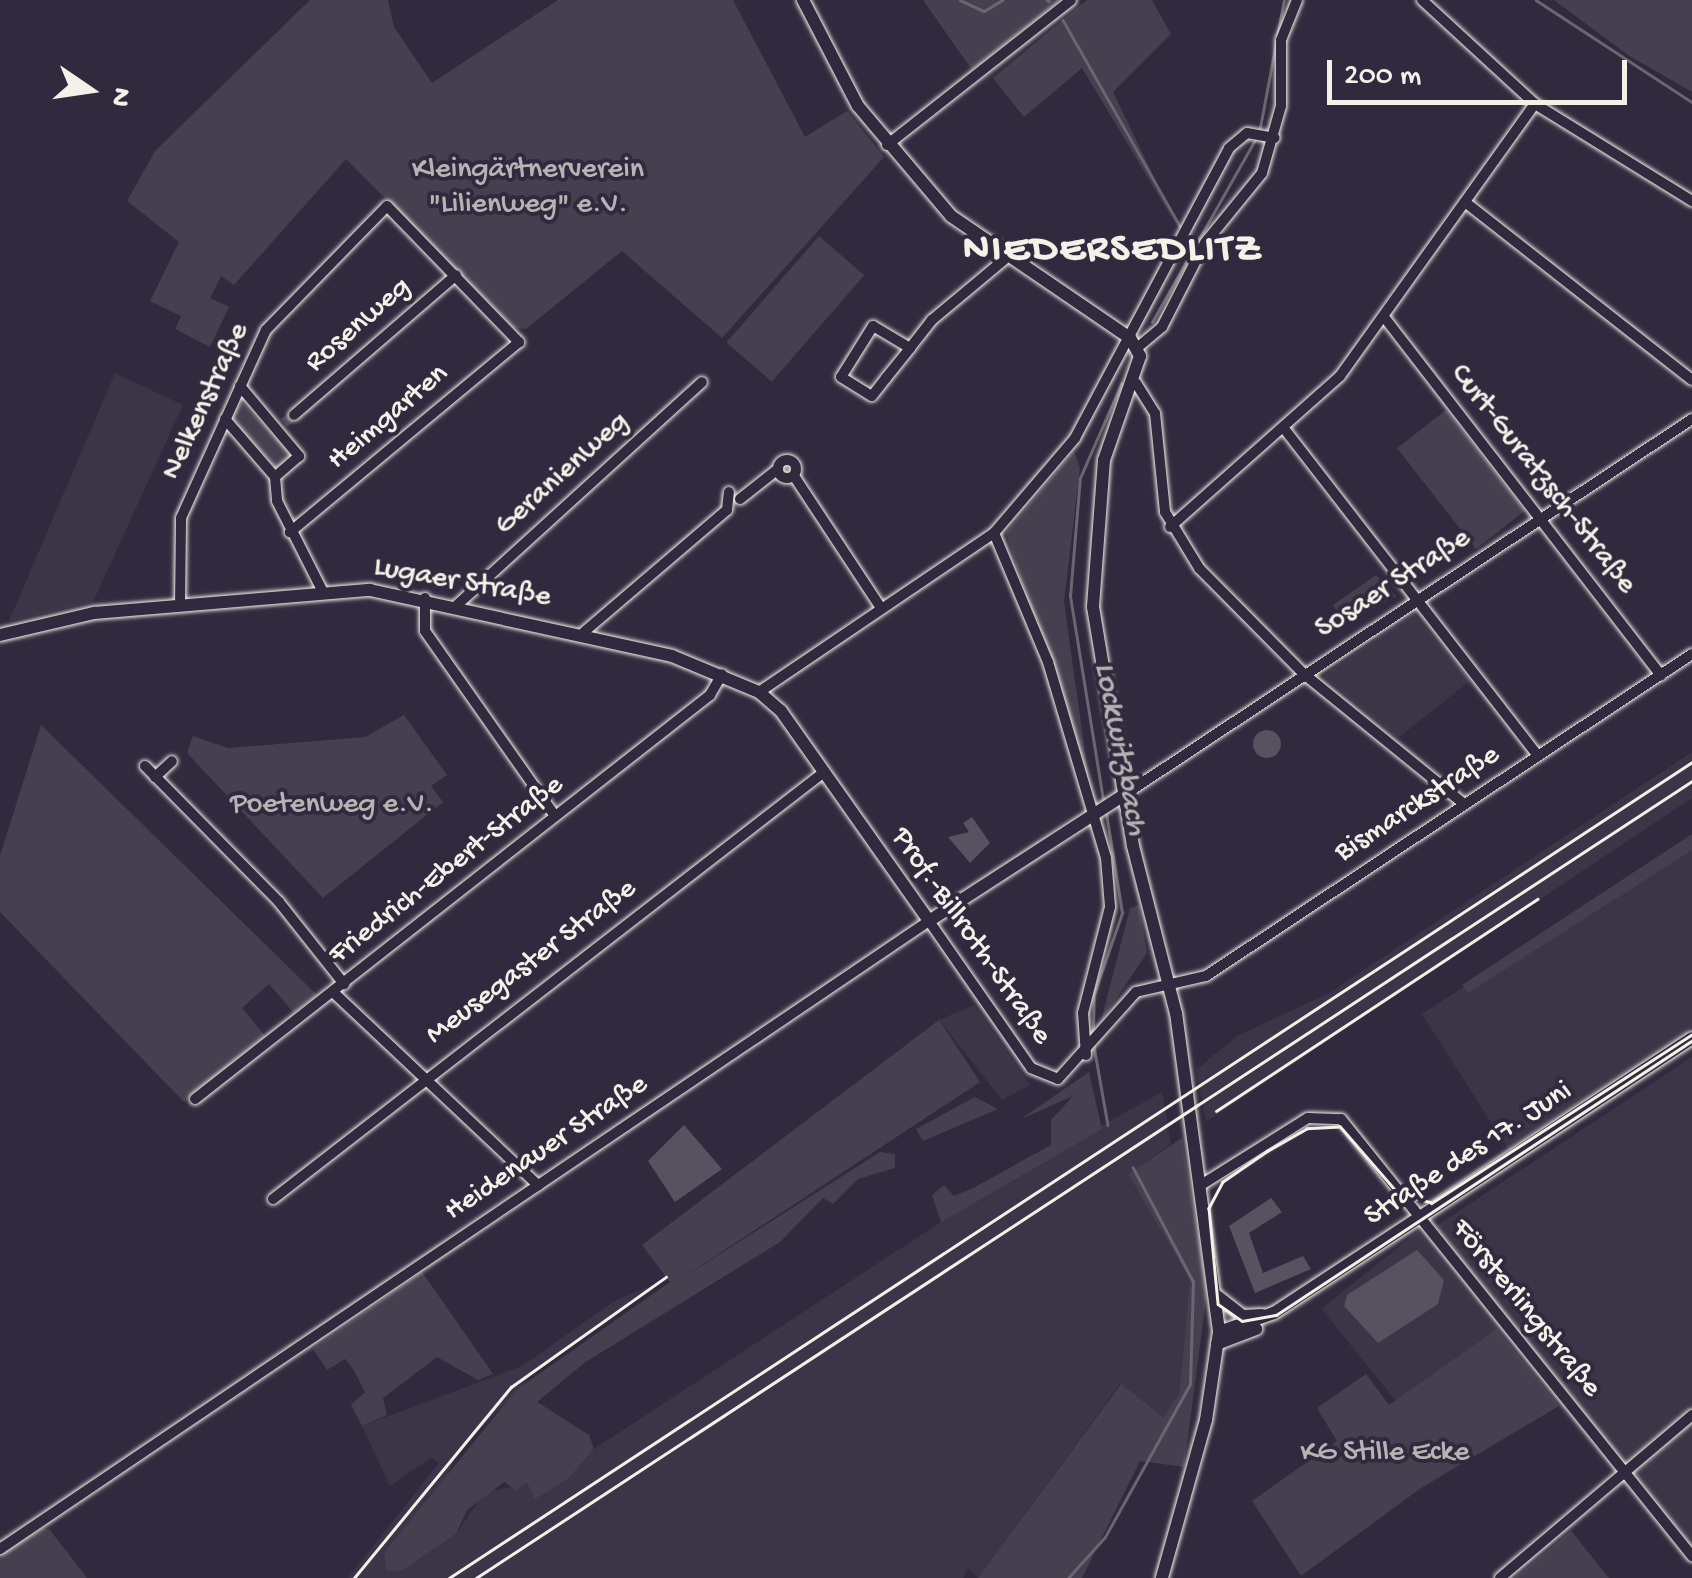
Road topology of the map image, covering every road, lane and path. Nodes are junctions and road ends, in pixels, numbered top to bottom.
1 (802, 0) edge
2 (1071, 0) edge
3 (1297, 0) edge
4 (1422, 0) edge
5 (1535, 104) junction
6 (1264, 136) junction
7 (886, 145) junction
8 (1465, 202) junction
9 (1692, 202) edge
10 (1004, 259) junction
11 (456, 275) junction
12 (1384, 317) junction
13 (1134, 343) junction
14 (910, 348) junction
15 (1692, 380) edge
16 (702, 382) dead end
17 (1136, 384) junction
18 (240, 386) junction
19 (225, 419) junction
20 (1692, 419) edge
21 (285, 422) junction
22 (1286, 431) junction
23 (275, 477) junction
24 (729, 492) dead end
25 (740, 498) dead end
26 (1542, 518) junction
27 (1170, 527) junction
28 (290, 532) junction
29 (994, 533) junction
30 (323, 592) junction
31 (424, 598) junction
32 (1418, 600) junction
33 (180, 605) junction
34 (457, 605) junction
35 (881, 608) junction
36 (584, 632) junction
37 (0, 635) edge
38 (1692, 654) edge
39 (722, 674) junction
40 (1304, 674) junction
41 (1661, 675) junction
42 (759, 692) junction
43 (1538, 756) junction
44 (172, 761) dead end
45 (144, 766) dead end
46 (824, 772) junction
47 (155, 777) junction
48 (1118, 800) junction
49 (1464, 804) junction
50 (555, 816) junction
51 (1095, 817) junction
52 (929, 920) junction
53 (344, 984) junction
54 (1168, 986) junction
55 (333, 992) junction
56 (1692, 1038) edge
57 (1087, 1054) junction
58 (426, 1076) junction
59 (194, 1099) dead end
60 (538, 1184) junction
61 (1201, 1185) junction
62 (273, 1199) dead end
63 (1418, 1218) junction
64 (1217, 1296) junction
65 (1274, 1314) junction
66 (1218, 1338) junction
67 (1692, 1415) edge
68 (1625, 1473) junction
69 (0, 1549) edge
70 (1692, 1556) edge
71 (1162, 1578) edge
72 (1500, 1578) edge

1 - 7 street
2 - 7 street
3 - 6 street
4 - 5 street
5 - 8 street
5 - 9 street
6 - 13 street
6 - 13 street
7 - 10 street
8 - 12 street
8 - 15 street
10 - 13 street
10 - 14 street
11 - 18 street, Nelkenstraße
11 - 21 street, Rosenweg
11 - 28 street, Heimgarten
12 - 22 street
12 - 26 street, Curt-Guratzsch-Straße
13 - 17 street
13 - 29 street
14 - 14 street
16 - 34 street, Geranienweg
17 - 27 street
17 - 48 street
18 - 19 street, Nelkenstraße
18 - 21 street
19 - 23 street
19 - 33 street, Nelkenstraße
20 - 26 street, Sosaer Straße
21 - 23 street
22 - 27 street
22 - 32 street
23 - 28 street
24 - 36 street
25 - 35 street
26 - 32 street, Sosaer Straße
26 - 41 street, Curt-Guratzsch-Straße
27 - 40 street
28 - 30 street
29 - 35 street
29 - 51 street
30 - 31 street, Lugaer Straße
30 - 33 street, Lugaer Straße
31 - 34 street, Lugaer Straße
31 - 50 street
32 - 40 street, Sosaer Straße
32 - 43 street
33 - 37 street, Lugaer Straße
34 - 36 street, Lugaer Straße
35 - 42 street
36 - 39 street, Lugaer Straße
38 - 41 street, Bismarckstraße
39 - 42 street, Lugaer Straße
39 - 50 street, Friedrich-Ebert-Straße
40 - 48 street, Sosaer Straße
40 - 49 street
41 - 43 street, Bismarckstraße
42 - 46 street, Prof.-Billroth-Straße
43 - 49 street, Bismarckstraße
44 - 47 street
45 - 47 street
46 - 52 street, Prof.-Billroth-Straße
46 - 58 street, Meusegaster Straße
47 - 53 street
48 - 51 street, Heidenauer Straße
48 - 54 street
49 - 54 street, Bismarckstraße
50 - 53 street, Friedrich-Ebert-Straße
51 - 52 street, Heidenauer Straße
51 - 57 street
52 - 57 street, Prof.-Billroth-Straße
52 - 60 street, Heidenauer Straße
53 - 55 street, Friedrich-Ebert-Straße
54 - 57 street, Prof.-Billroth-Straße
54 - 61 street
55 - 58 street
55 - 59 street, Friedrich-Ebert-Straße
56 - 63 street, Straße des 17. Juni
58 - 60 street
58 - 62 street, Meusegaster Straße
60 - 69 street, Heidenauer Straße
61 - 63 street, Försterlingstraße
61 - 64 street
63 - 65 street, Straße des 17. Juni
63 - 68 street, Försterlingstraße
64 - 65 street
64 - 66 street
65 - 66 street, Straße des 17. Juni
66 - 71 street
67 - 68 street
68 - 70 street, Försterlingstraße
68 - 72 street

